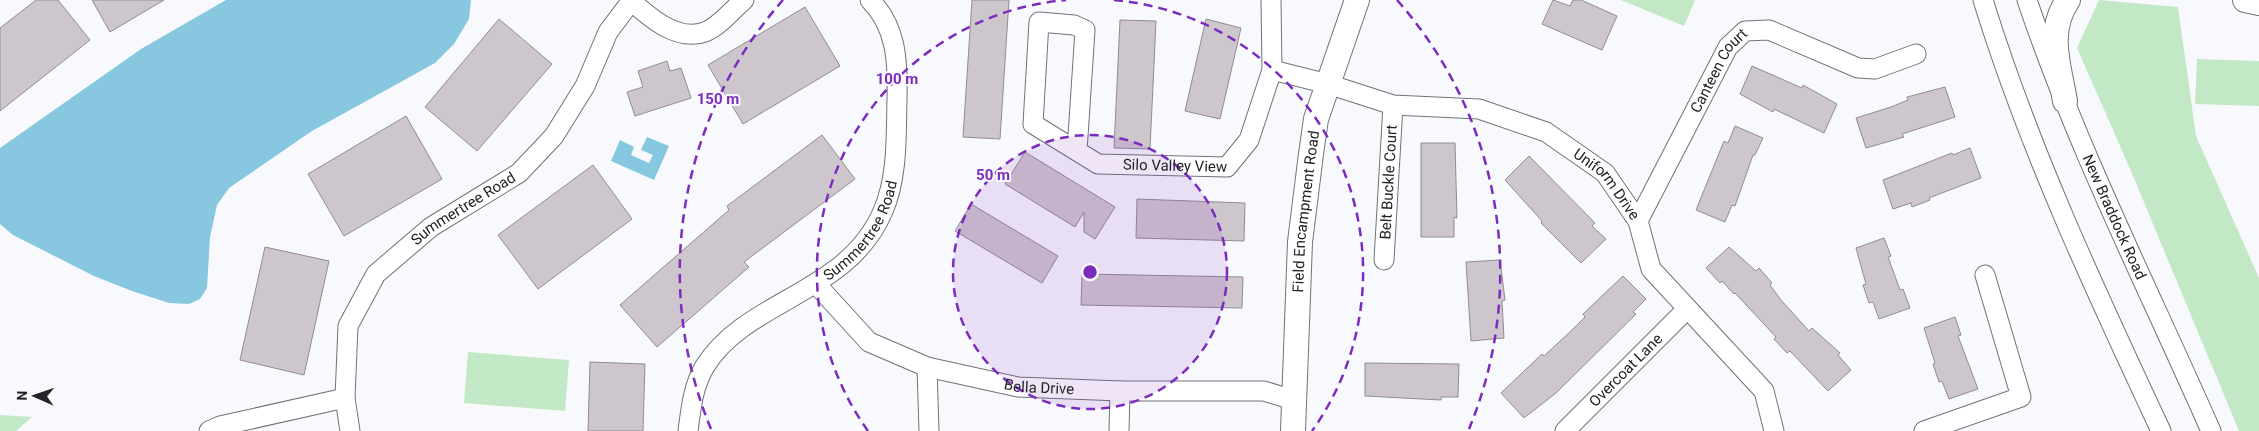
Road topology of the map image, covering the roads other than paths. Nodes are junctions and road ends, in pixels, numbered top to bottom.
1 (633, 0) edge
2 (744, 0) edge
3 (870, 0) edge
4 (1271, 0) edge
5 (1358, 0) edge
6 (1983, 0) edge
7 (2026, 0) edge
8 (2068, 0) edge
9 (2245, 0) edge
10 (2259, 3) edge
11 (1916, 54) dead end
12 (1272, 70) junction
13 (1328, 84) junction
14 (2065, 101) junction
15 (1393, 105) junction
16 (1077, 151) junction
17 (1638, 221) junction
18 (1384, 260) dead end
19 (1986, 275) dead end
20 (816, 284) junction
21 (1687, 309) junction
22 (927, 367) junction
23 (1120, 392) junction
24 (345, 398) junction
25 (1293, 400) junction
26 (209, 431) edge
27 (350, 431) edge
28 (688, 431) edge
29 (929, 431) edge
30 (1119, 431) edge
31 (1293, 431) edge
32 (1565, 431) edge
33 (1774, 431) edge
34 (1924, 431) edge
35 (2161, 431) edge
36 (2211, 431) edge

1 - 2 street, Summertree Road
1 - 24 street, Summertree Road
3 - 20 street, Summertree Road
4 - 12 street, Silo Valley View
5 - 13 street, Field Encampment Road
6 - 35 street
7 - 14 street, New Braddock Road
8 - 14 street
9 - 10 street
11 - 17 street, Canteen Court
12 - 13 street
12 - 16 street, Silo Valley View
13 - 15 street, Uniform Drive
13 - 25 street, Field Encampment Road
14 - 36 street, New Braddock Road
15 - 17 street, Uniform Drive
15 - 18 street, Belt Buckle Court
16 - 16 street, Silo Valley View
17 - 21 street, Uniform Drive
19 - 34 street
20 - 22 street, Bella Drive
20 - 28 street, Summertree Road
21 - 32 street, Overcoat Lane
21 - 33 street, Uniform Drive
22 - 23 street, Bella Drive
22 - 29 street
23 - 25 street, Bella Drive
23 - 30 street
24 - 26 street
24 - 27 street, Summertree Road
25 - 31 street, Field Encampment Road

